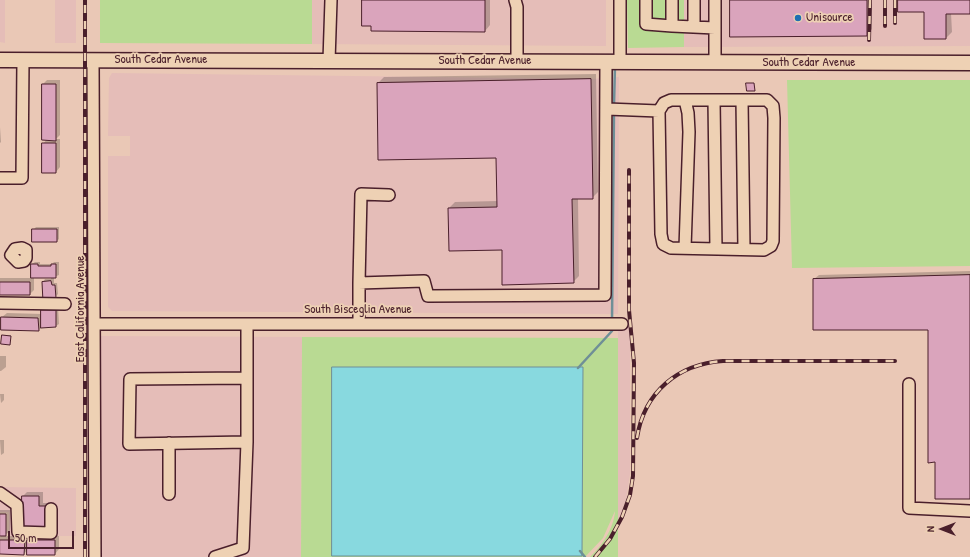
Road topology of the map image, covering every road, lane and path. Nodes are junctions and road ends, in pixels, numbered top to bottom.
1 (331, 0) edge
2 (515, 0) edge
3 (620, 0) edge
4 (646, 0) edge
5 (672, 0) edge
6 (694, 0) edge
7 (715, 0) edge
8 (672, 26) junction
9 (694, 27) junction
10 (715, 28) junction
11 (0, 60) edge
12 (23, 60) junction
13 (93, 60) junction
14 (329, 61) junction
15 (517, 62) junction
16 (613, 62) junction
17 (715, 63) junction
18 (970, 63) edge
19 (685, 100) junction
20 (714, 100) junction
21 (742, 100) junction
22 (607, 109) junction
23 (659, 111) junction
24 (0, 178) edge
25 (389, 195) dead end
26 (685, 248) junction
27 (716, 249) junction
28 (744, 249) junction
29 (359, 283) junction
30 (0, 303) edge
31 (65, 304) dead end
32 (95, 324) junction
33 (248, 324) junction
34 (359, 324) junction
35 (622, 324) dead end
36 (247, 378) junction
37 (909, 384) dead end
38 (247, 442) junction
39 (169, 443) junction
40 (0, 493) edge
41 (169, 494) dead end
42 (51, 509) dead end
43 (970, 511) edge
44 (96, 557) edge
45 (215, 557) edge

1 - 14 street
2 - 15 street
3 - 16 street
4 - 8 street
5 - 8 street
6 - 9 street
7 - 10 street
8 - 9 street
9 - 10 street
10 - 17 street
11 - 12 main road, South Cedar Avenue
12 - 13 main road, South Cedar Avenue
12 - 24 street
13 - 14 main road, South Cedar Avenue
13 - 32 street, East California Avenue
14 - 15 main road, South Cedar Avenue
15 - 16 main road, South Cedar Avenue
16 - 17 main road, South Cedar Avenue
16 - 22 street
17 - 18 main road, South Cedar Avenue
19 - 20 street
19 - 23 street
19 - 26 street
20 - 21 street
20 - 27 street
21 - 28 street
21 - 28 street
22 - 23 street
22 - 29 street
23 - 26 street
25 - 29 street
26 - 27 street
27 - 28 street
29 - 34 street
30 - 31 street
32 - 33 street, South Bisceglia Avenue
32 - 44 street, East California Avenue
33 - 34 street, South Bisceglia Avenue
33 - 36 street
34 - 35 street, South Bisceglia Avenue
36 - 38 street
36 - 39 street
37 - 43 street
38 - 39 street
38 - 45 street
39 - 41 street
40 - 42 street

